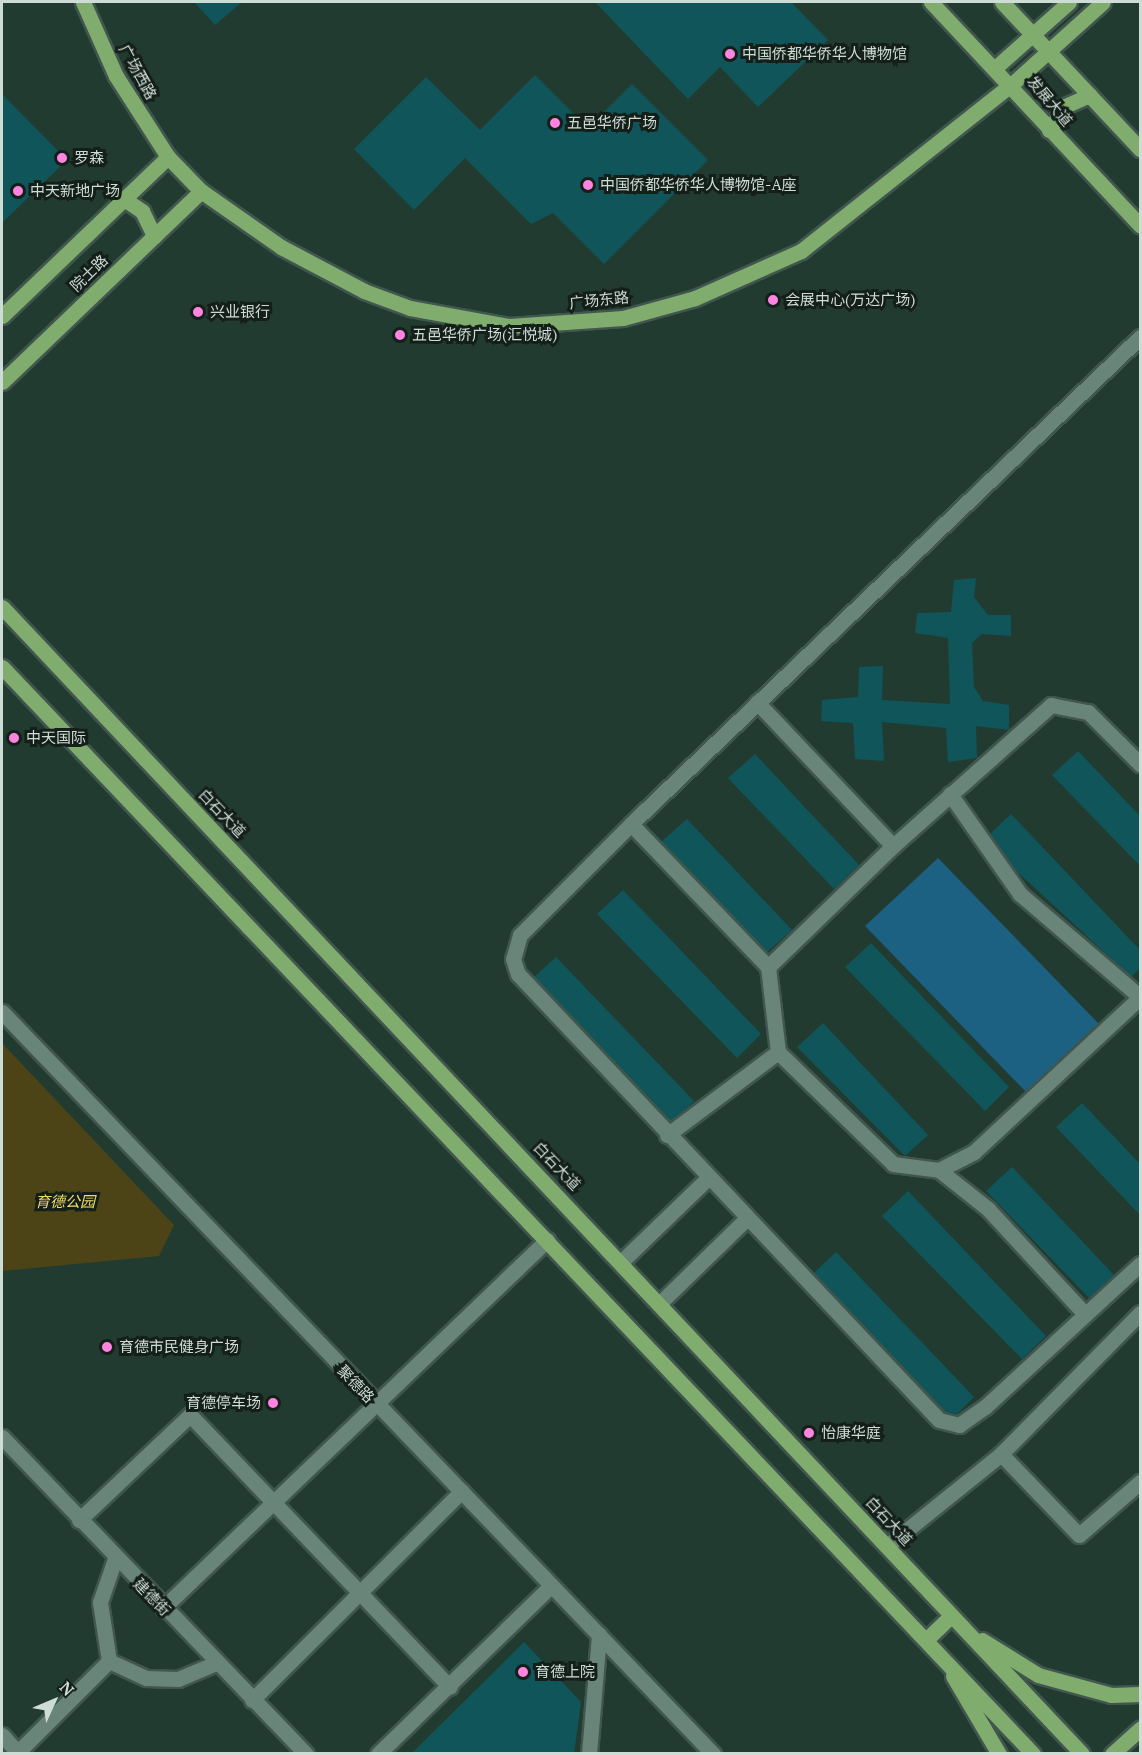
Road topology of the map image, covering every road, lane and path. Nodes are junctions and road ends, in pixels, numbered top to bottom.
1 (83, 2) edge
2 (931, 2) edge
3 (1002, 2) edge
4 (1069, 2) edge
5 (1102, 2) edge
6 (1033, 35) junction
7 (1050, 52) junction
8 (994, 68) junction
9 (1012, 84) junction
10 (1090, 95) junction
11 (1049, 130) junction
12 (1140, 149) edge
13 (168, 157) junction
14 (201, 191) junction
15 (124, 199) junction
16 (1140, 225) edge
17 (154, 236) junction
18 (2, 316) edge
19 (1140, 337) edge
20 (2, 382) edge
21 (2, 607) edge
22 (2, 667) edge
23 (758, 702) junction
24 (1140, 764) edge
25 (950, 794) junction
26 (632, 824) junction
27 (893, 846) junction
28 (768, 967) junction
29 (1140, 997) edge
30 (2, 1012) edge
31 (778, 1052) junction
32 (667, 1135) junction
33 (939, 1170) junction
34 (708, 1178) junction
35 (746, 1219) junction
36 (547, 1240) junction
37 (622, 1260) junction
38 (1140, 1264) edge
39 (662, 1302) junction
40 (1084, 1313) junction
41 (1140, 1313) edge
42 (376, 1406) junction
43 (2, 1437) edge
44 (1001, 1454) junction
45 (1140, 1482) edge
46 (462, 1491) junction
47 (272, 1502) junction
48 (79, 1520) junction
49 (887, 1546) junction
50 (115, 1559) junction
51 (551, 1586) junction
52 (360, 1592) junction
53 (163, 1608) junction
54 (951, 1616) junction
55 (963, 1628) junction
56 (599, 1635) junction
57 (931, 1643) junction
58 (109, 1661) junction
59 (216, 1663) junction
60 (450, 1687) junction
61 (1140, 1694) edge
62 (252, 1700) junction
63 (1140, 1729) edge
64 (2, 1735) edge
65 (17, 1753) edge
66 (306, 1754) edge
67 (378, 1754) edge
68 (589, 1754) edge
69 (713, 1754) edge
70 (999, 1754) edge
71 (1033, 1754) edge
72 (1082, 1754) edge
73 (1112, 1754) edge

1 - 13 main road, 广场西路
2 - 8 main road, 发展大道
3 - 6 main road
4 - 6 main road
5 - 7 main road, 广场东路
6 - 7 main road
6 - 8 main road
7 - 9 main road, 广场东路
7 - 10 main road
8 - 9 main road, 发展大道
9 - 11 main road, 发展大道
9 - 14 main road, 广场东路
10 - 11 main road
10 - 12 main road
11 - 16 main road, 发展大道
13 - 14 main road, 广场东路
13 - 15 main road, 院士路
14 - 17 main road, 院士路
15 - 17 main road
15 - 18 main road, 院士路
17 - 20 main road, 院士路
19 - 23 street
21 - 37 main road, 白石大道
22 - 36 main road
23 - 26 street
23 - 27 street
24 - 25 street
25 - 27 street
25 - 29 street
26 - 28 street
26 - 32 street
27 - 28 street
28 - 31 street
29 - 33 street
30 - 42 street, 聚德路
31 - 32 street
31 - 33 street
32 - 34 street
33 - 40 street
34 - 35 street
34 - 37 street
35 - 39 street
35 - 40 street
36 - 42 street
36 - 57 main road
37 - 39 main road, 白石大道
38 - 40 street
39 - 49 main road, 白石大道
41 - 44 street
42 - 46 street, 聚德路
42 - 47 street
43 - 48 street, 建德街
44 - 45 street
44 - 49 street
46 - 51 street, 聚德路
46 - 52 street
47 - 48 street
47 - 52 street
47 - 53 street
48 - 50 street, 建德街
49 - 54 main road, 白石大道
50 - 53 street, 建德街
50 - 58 street
51 - 56 street, 聚德路
51 - 60 street
52 - 60 street
52 - 62 street
53 - 59 street, 建德街
54 - 55 main road, 白石大道
54 - 57 main road
55 - 61 main road
55 - 72 main road, 白石大道
56 - 68 street
56 - 69 street, 聚德路
57 - 70 main road
57 - 71 main road
58 - 59 street
58 - 65 street
59 - 62 street, 建德街
60 - 67 street
62 - 66 street, 建德街
63 - 73 main road
64 - 65 street

